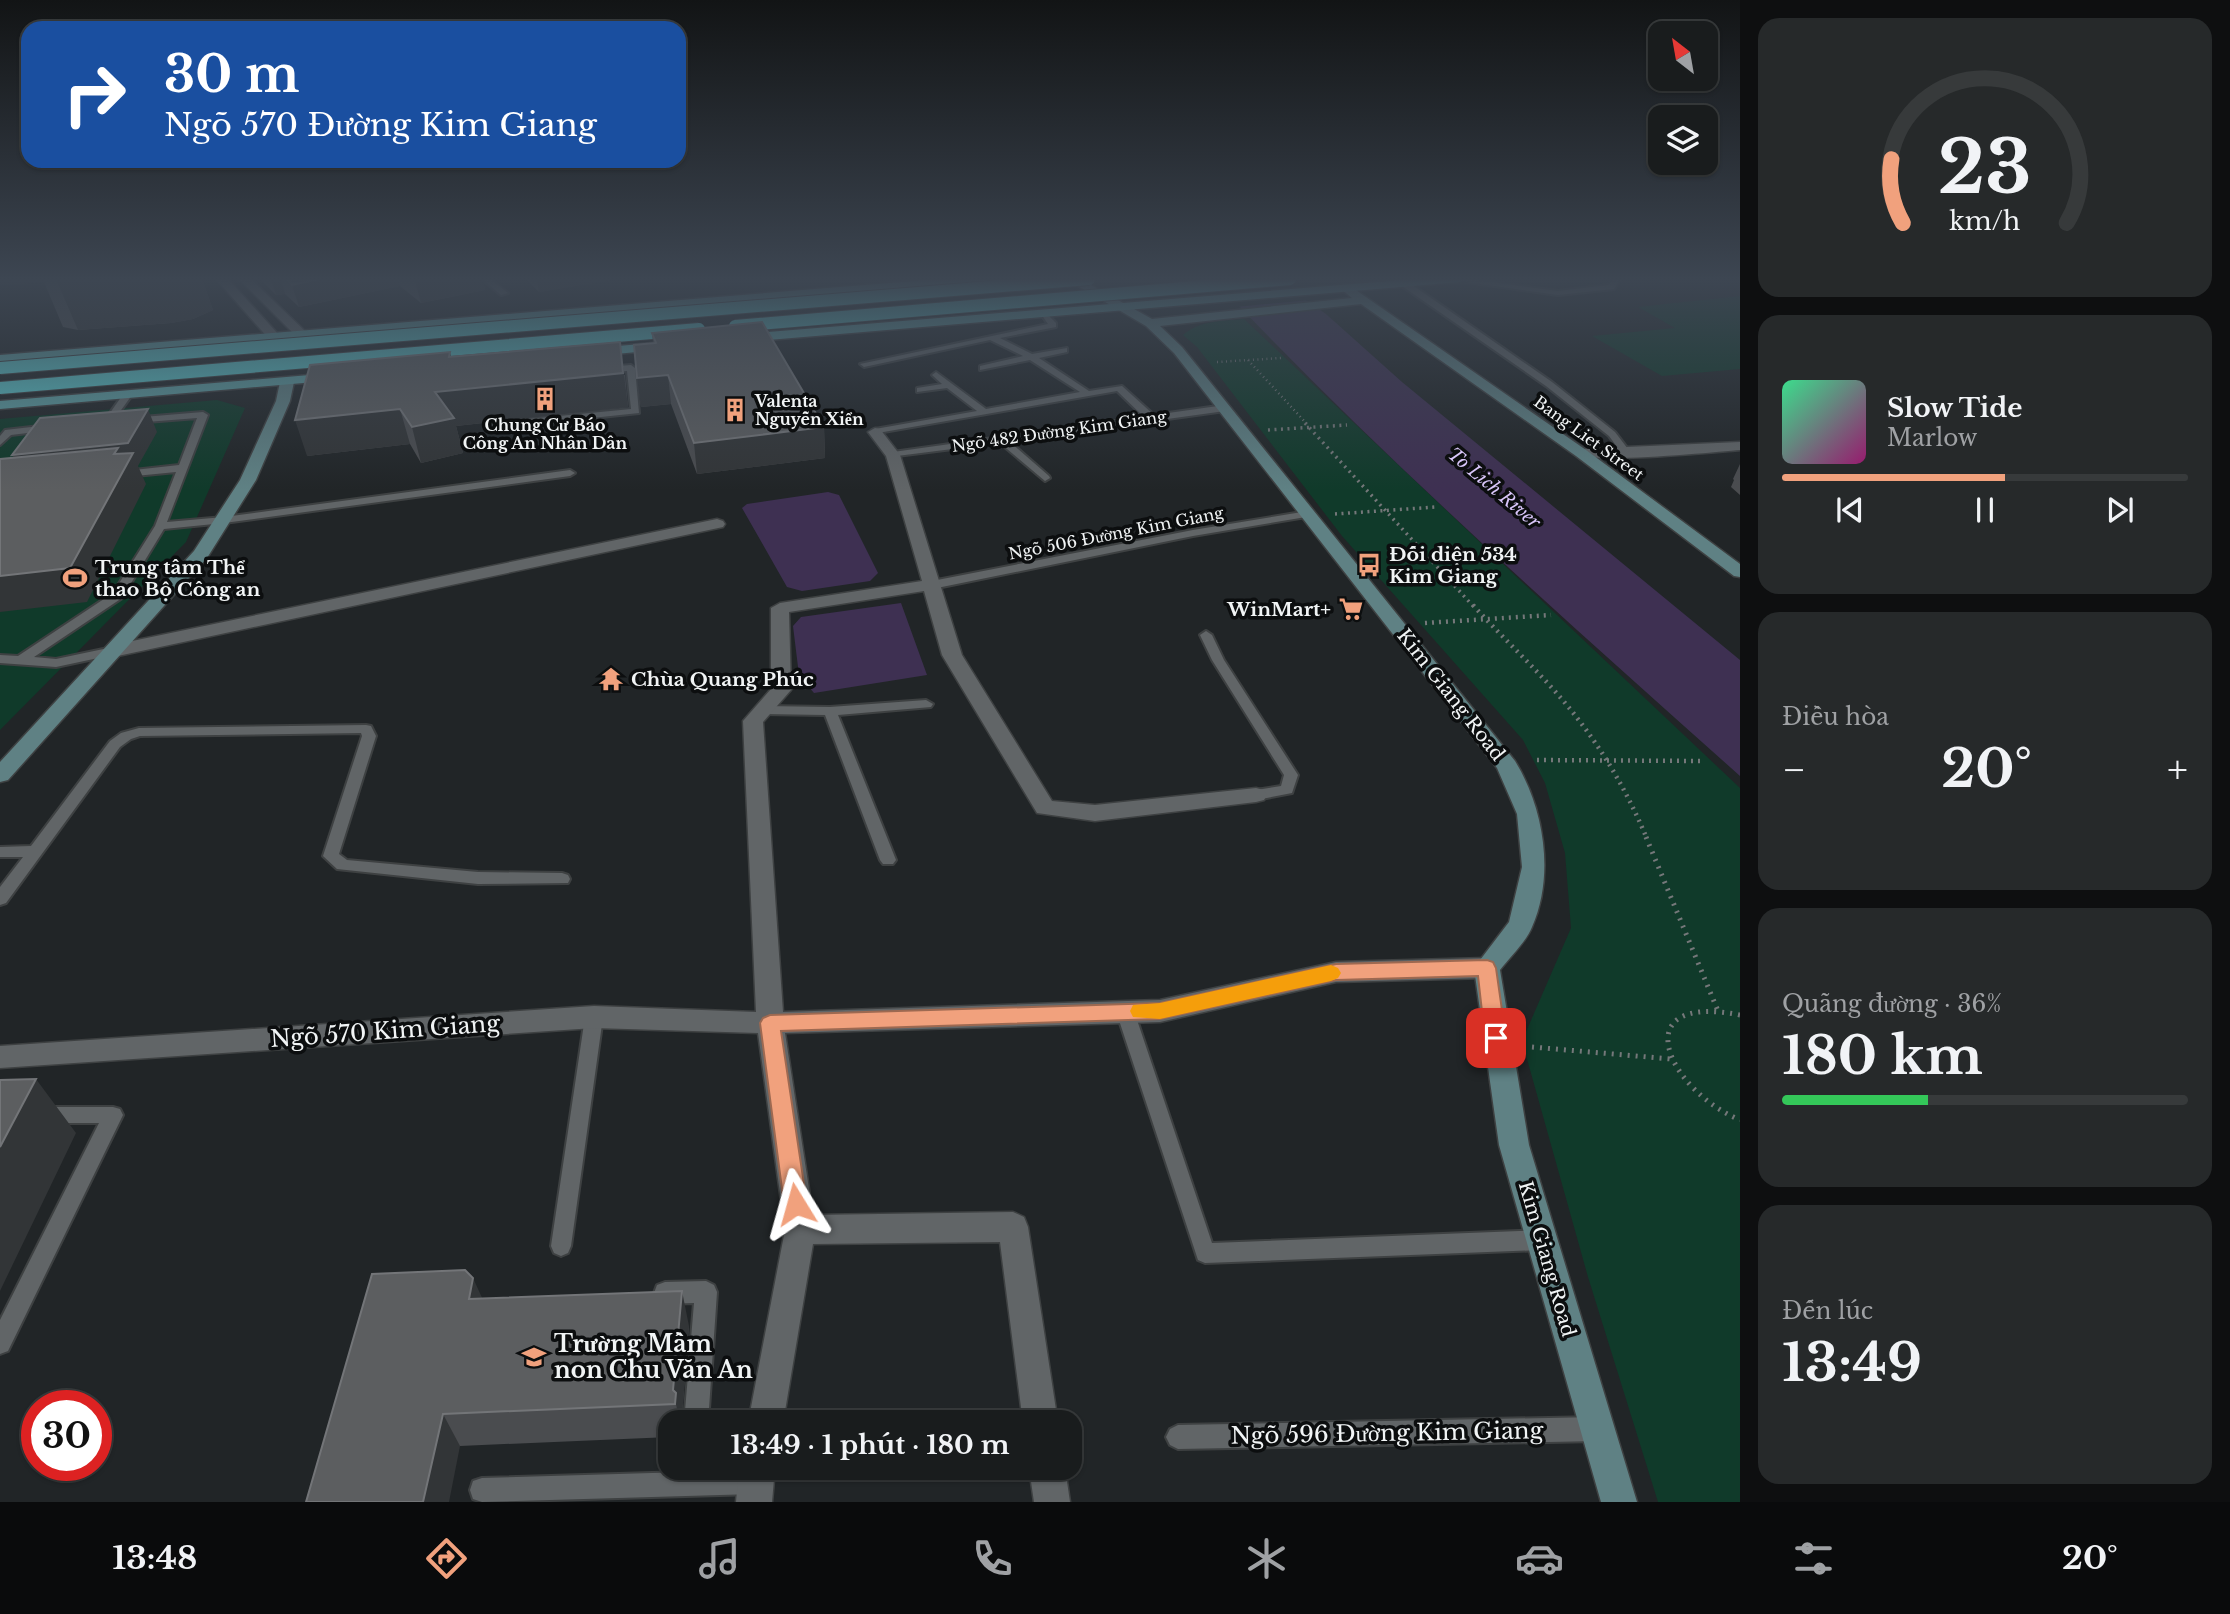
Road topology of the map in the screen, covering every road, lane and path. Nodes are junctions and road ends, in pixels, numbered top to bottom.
1 (123, 349) edge
2 (231, 349) edge
3 (453, 349) edge
4 (599, 349) edge
5 (626, 349) edge
6 (638, 349) edge
7 (934, 349) edge
8 (1015, 349) edge
9 (1177, 349) edge
10 (1433, 349) edge
11 (1499, 349) edge
12 (1064, 350) dead end
13 (595, 352) junction
14 (557, 355) edge
15 (1031, 357) junction
16 (1281, 358) dead end
17 (0, 359) edge
18 (1248, 360) junction
19 (1217, 362) dead end
20 (864, 364) dead end
21 (0, 368) edge
22 (631, 368) junction
23 (983, 368) dead end
24 (593, 371) edge
25 (348, 375) edge
26 (936, 375) dead end
27 (287, 382) junction
28 (950, 385) junction
29 (0, 387) edge
30 (920, 390) dead end
31 (1087, 393) junction
32 (127, 395) junction
33 (0, 405) edge
34 (1225, 408) junction
35 (985, 412) junction
36 (1151, 418) junction
37 (108, 422) junction
38 (95, 424) edge
39 (497, 425) dead end
40 (1347, 425) dead end
41 (58, 427) edge
42 (1310, 427) junction
43 (1264, 430) dead end
44 (875, 432) joint
45 (1001, 439) junction
46 (0, 442) edge
47 (1740, 446) edge
48 (1581, 453) junction
49 (1626, 453) junction
50 (893, 455) junction
51 (183, 468) junction
52 (570, 473) dead end
53 (118, 475) edge
54 (1045, 478) dead end
55 (1436, 507) dead end
56 (1386, 511) junction
57 (1318, 515) junction
58 (224, 520) junction
59 (717, 524) dead end
60 (160, 526) junction
61 (1740, 572) edge
62 (932, 585) junction
63 (1550, 615) dead end
64 (1485, 619) junction
65 (1425, 623) dead end
66 (1206, 635) dead end
67 (113, 651) junction
68 (0, 659) edge
69 (21, 660) junction
70 (926, 704) dead end
71 (763, 710) junction
72 (830, 711) junction
73 (1537, 760) dead end
74 (1607, 761) junction
75 (1702, 761) dead end
76 (0, 775) edge
77 (1256, 795) joint
78 (37, 851) junction
79 (0, 852) edge
80 (888, 860) dead end
81 (562, 879) dead end
82 (0, 899) edge
83 (1487, 968) junction
84 (1125, 1011) junction
85 (1718, 1011) junction
86 (1740, 1015) edge
87 (594, 1017) junction
88 (770, 1023) junction
89 (1532, 1047) dead end
90 (0, 1057) edge
91 (1671, 1059) junction
92 (25, 1115) edge
93 (1740, 1121) edge
94 (800, 1230) junction
95 (1542, 1240) junction
96 (561, 1246) dead end
97 (639, 1294) edge
98 (0, 1343) edge
99 (697, 1410) edge
100 (767, 1410) edge
101 (1039, 1410) edge
102 (1597, 1429) junction
103 (1178, 1437) dead end
104 (680, 1480) edge
105 (724, 1480) edge
106 (1049, 1480) edge
107 (755, 1484) edge
108 (482, 1490) dead end
109 (640, 1494) edge
110 (1052, 1502) edge
111 (1619, 1502) edge

1 - 17 main road
2 - 21 highway, bridge
3 - 29 highway, bridge
4 - 13 main road
5 - 13 main road
6 - 22 lane
7 - 20 lane
8 - 15 lane
9 - 34 street, Kim Giang Road
10 - 48 street, Bang Liet Street
11 - 49 lane
12 - 15 lane
13 - 14 main road
15 - 23 lane
15 - 31 lane
16 - 18 path
18 - 19 path
18 - 42 path
22 - 24 lane
22 - 39 lane
25 - 27 main road
26 - 28 lane
27 - 32 main road
27 - 58 street
28 - 30 lane
28 - 35 lane
31 - 35 lane
31 - 36 lane
32 - 33 main road
32 - 37 lane
34 - 36 lane, Ngõ 482 Đường Kim Giang
34 - 57 street, Kim Giang Road
35 - 44 lane
36 - 45 lane, Ngõ 482 Đường Kim Giang
37 - 38 lane
37 - 51 lane
40 - 42 path
41 - 46 lane
42 - 43 path
42 - 56 path
44 - 50 street
45 - 50 lane, Ngõ 482 Đường Kim Giang
45 - 54 lane
47 - 49 street
48 - 49 street
48 - 61 street, Bang Liet Street
50 - 62 street
51 - 53 lane
51 - 60 lane
52 - 58 lane
55 - 56 path
56 - 57 path
56 - 64 path
57 - 62 lane, Ngõ 506 Đường Kim Giang
57 - 83 street, Kim Giang Road
58 - 60 lane
58 - 67 street
59 - 67 street
60 - 69 lane
62 - 71 street
62 - 77 street
63 - 64 path
64 - 65 path
64 - 74 path
66 - 77 lane
67 - 69 lane
67 - 76 street
68 - 69 lane
70 - 72 lane
71 - 72 lane
71 - 88 street
72 - 80 lane
73 - 74 path
74 - 75 path
74 - 85 path
78 - 79 lane
78 - 81 lane
78 - 82 lane
83 - 84 street, Ngõ 570 Kim Giang
83 - 95 street, Kim Giang Road
84 - 88 street, Ngõ 570 Kim Giang
84 - 95 lane
85 - 86 path
85 - 91 path
87 - 88 street, Ngõ 570 Kim Giang
87 - 90 street, Ngõ 570 Kim Giang
87 - 96 lane
88 - 94 street
89 - 91 path
91 - 93 path
92 - 98 lane
94 - 100 street
94 - 101 street
95 - 102 street, Kim Giang Road
97 - 99 lane
102 - 103 lane, Ngõ 596 Đường Kim Giang
102 - 111 street, Kim Giang Road
104 - 109 lane
105 - 107 lane
106 - 110 street
108 - 109 lane

